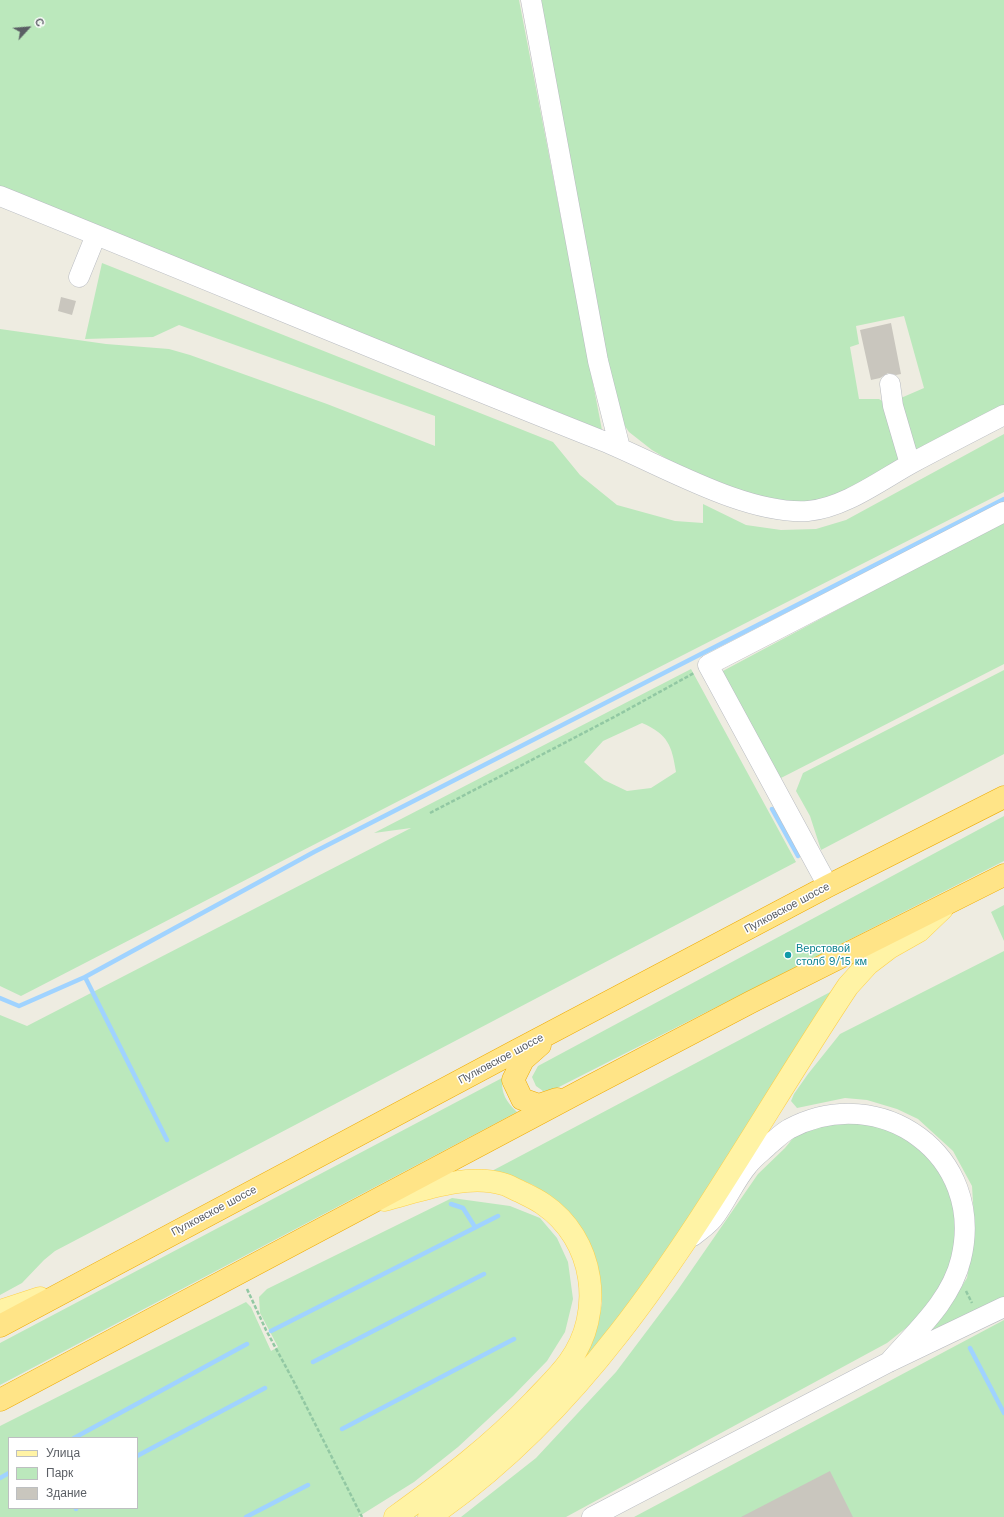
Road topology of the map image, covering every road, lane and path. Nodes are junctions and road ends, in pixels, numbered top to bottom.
1 (531, 0) edge
2 (0, 196) edge
3 (96, 235) junction
4 (79, 277) dead end
5 (890, 384) dead end
6 (1004, 415) edge
7 (620, 448) junction
8 (910, 464) junction
9 (1004, 512) edge
10 (708, 665) junction
11 (1004, 797) edge
12 (430, 813) dead end
13 (1004, 874) edge
14 (828, 886) junction
15 (948, 903) junction
16 (563, 1026) junction
17 (585, 1089) junction
18 (372, 1202) junction
19 (680, 1247) junction
20 (64, 1291) junction
21 (248, 1292) dead end
22 (1004, 1307) edge
23 (0, 1311) edge
24 (0, 1326) edge
25 (889, 1362) junction
26 (0, 1400) edge
27 (362, 1517) edge
28 (395, 1517) edge
29 (429, 1517) edge
30 (592, 1517) edge

1 - 7 street
2 - 3 street
3 - 4 street
3 - 7 street
5 - 8 street
6 - 8 street
7 - 8 street
9 - 10 street
10 - 12 path
10 - 14 street
11 - 14 highway, Пулковское шоссе
13 - 15 highway
14 - 16 highway, Пулковское шоссе
15 - 17 highway
15 - 19 main road
16 - 17 highway
16 - 20 highway, Пулковское шоссе
17 - 18 highway
18 - 26 highway
18 - 28 main road
19 - 25 street
19 - 29 main road
20 - 23 main road
20 - 24 highway, Пулковское шоссе
21 - 27 path
22 - 25 street
25 - 30 street

